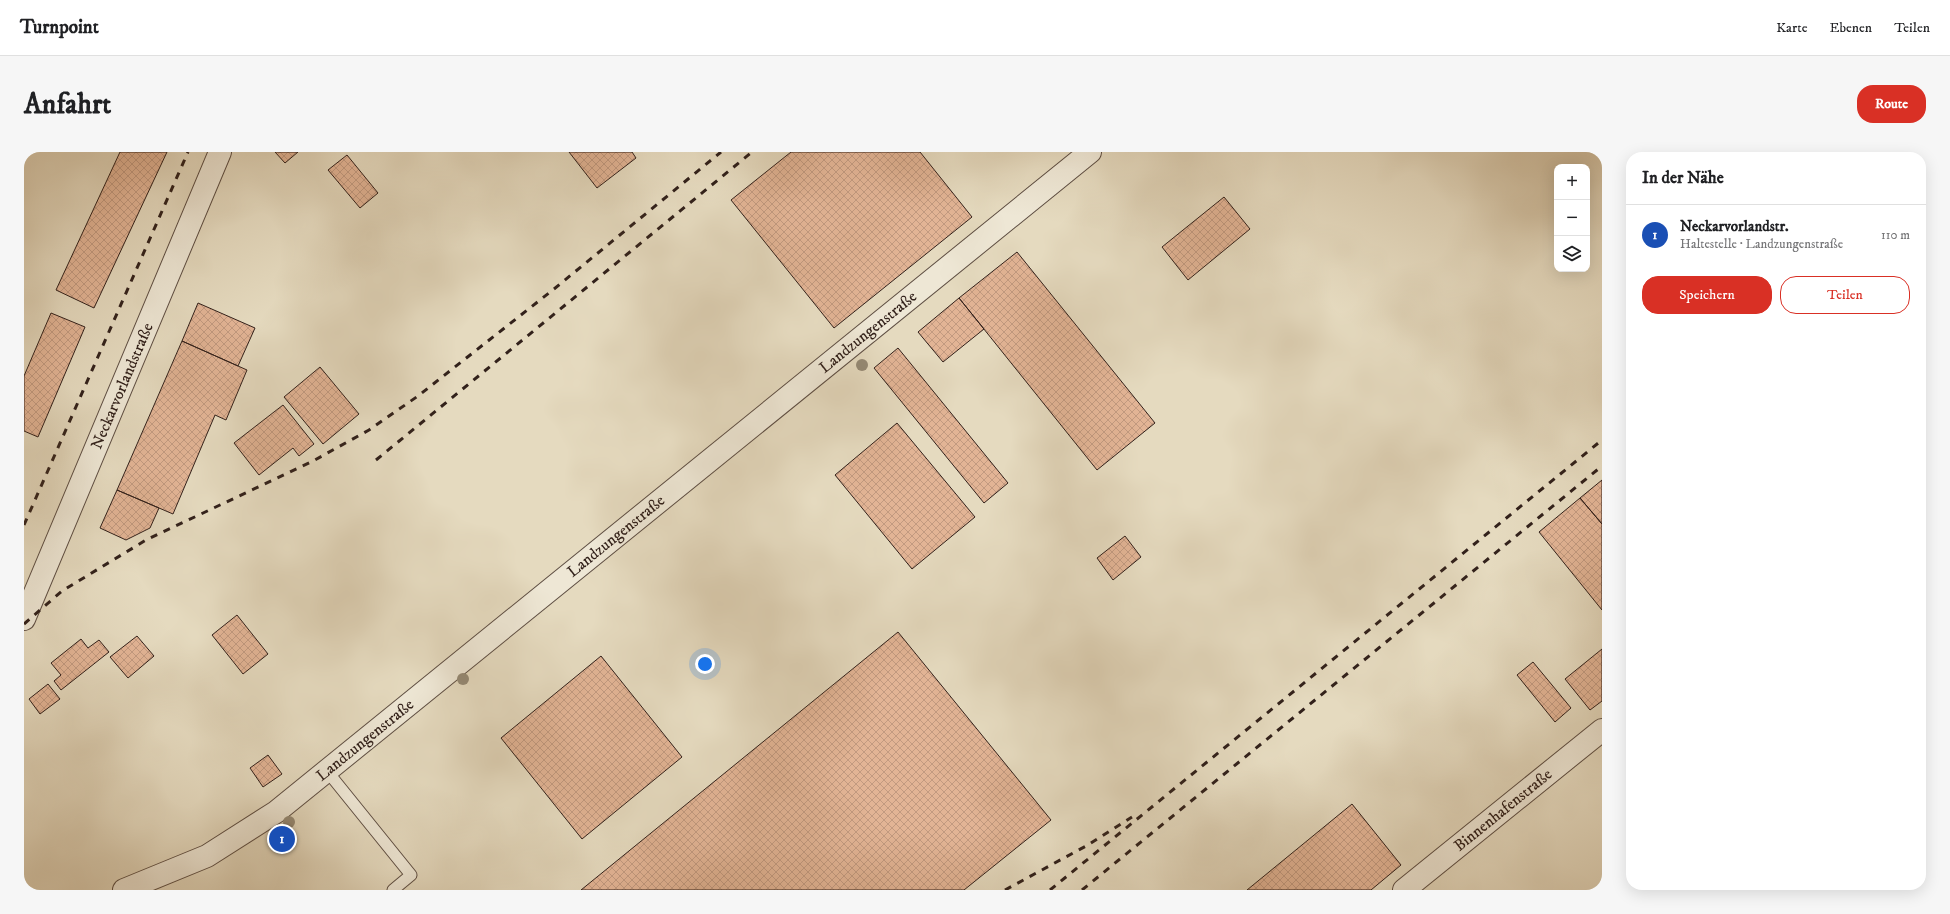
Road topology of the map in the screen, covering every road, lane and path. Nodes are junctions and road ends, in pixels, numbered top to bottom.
1 (220, 152) edge
2 (1090, 152) edge
3 (24, 619) edge
4 (1602, 730) edge
5 (327, 771) junction
6 (124, 890) edge
7 (393, 890) edge
8 (1404, 890) edge

1 - 3 street, Neckarvorlandstraße
2 - 5 street, Landzungenstraße
4 - 8 street, Binnenhafenstraße
5 - 6 street, Landzungenstraße
5 - 7 lane

